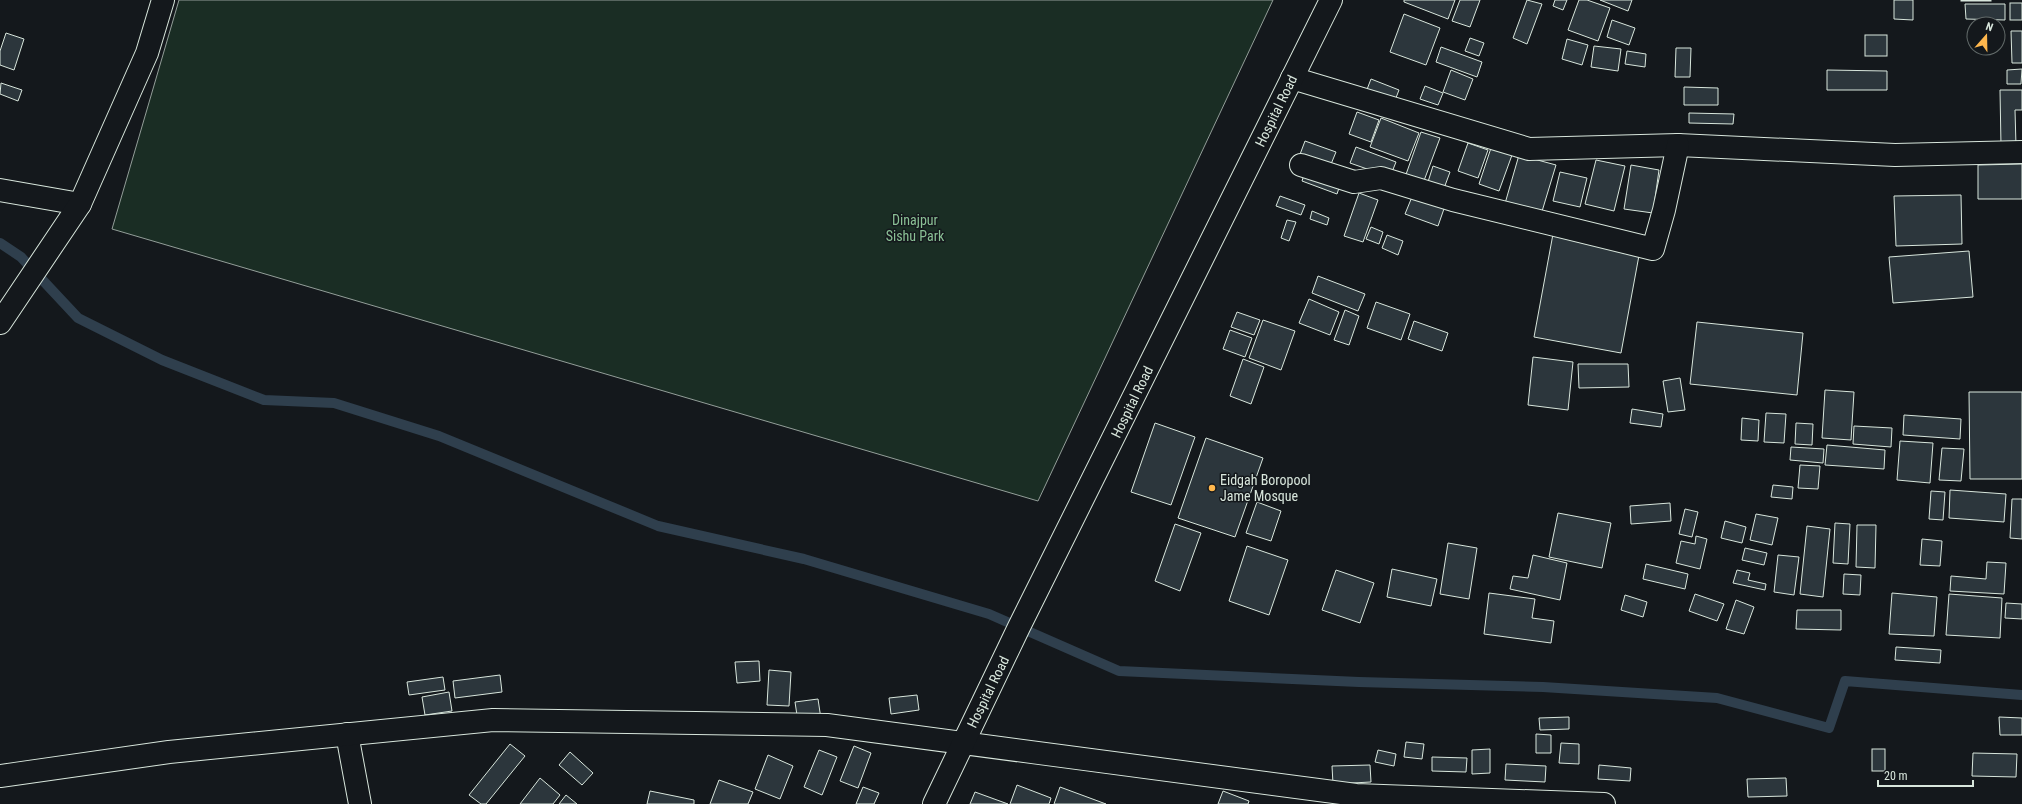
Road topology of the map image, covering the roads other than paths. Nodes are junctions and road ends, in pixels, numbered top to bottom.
1 (163, 0) edge
2 (1331, 0) edge
3 (1292, 78) junction
4 (1678, 145) junction
5 (2022, 152) edge
6 (1301, 165) dead end
7 (0, 190) edge
8 (80, 204) junction
9 (0, 323) edge
10 (347, 734) junction
11 (963, 743) junction
12 (0, 776) edge
13 (360, 804) edge
14 (934, 804) edge
15 (1604, 804) edge

1 - 8 street
2 - 3 street, Hospital Road
3 - 4 street
3 - 11 street, Hospital Road
4 - 5 street
4 - 6 street
7 - 8 street
8 - 9 street
10 - 11 street
10 - 12 street
10 - 13 street
11 - 14 street, Hospital Road
11 - 15 street

